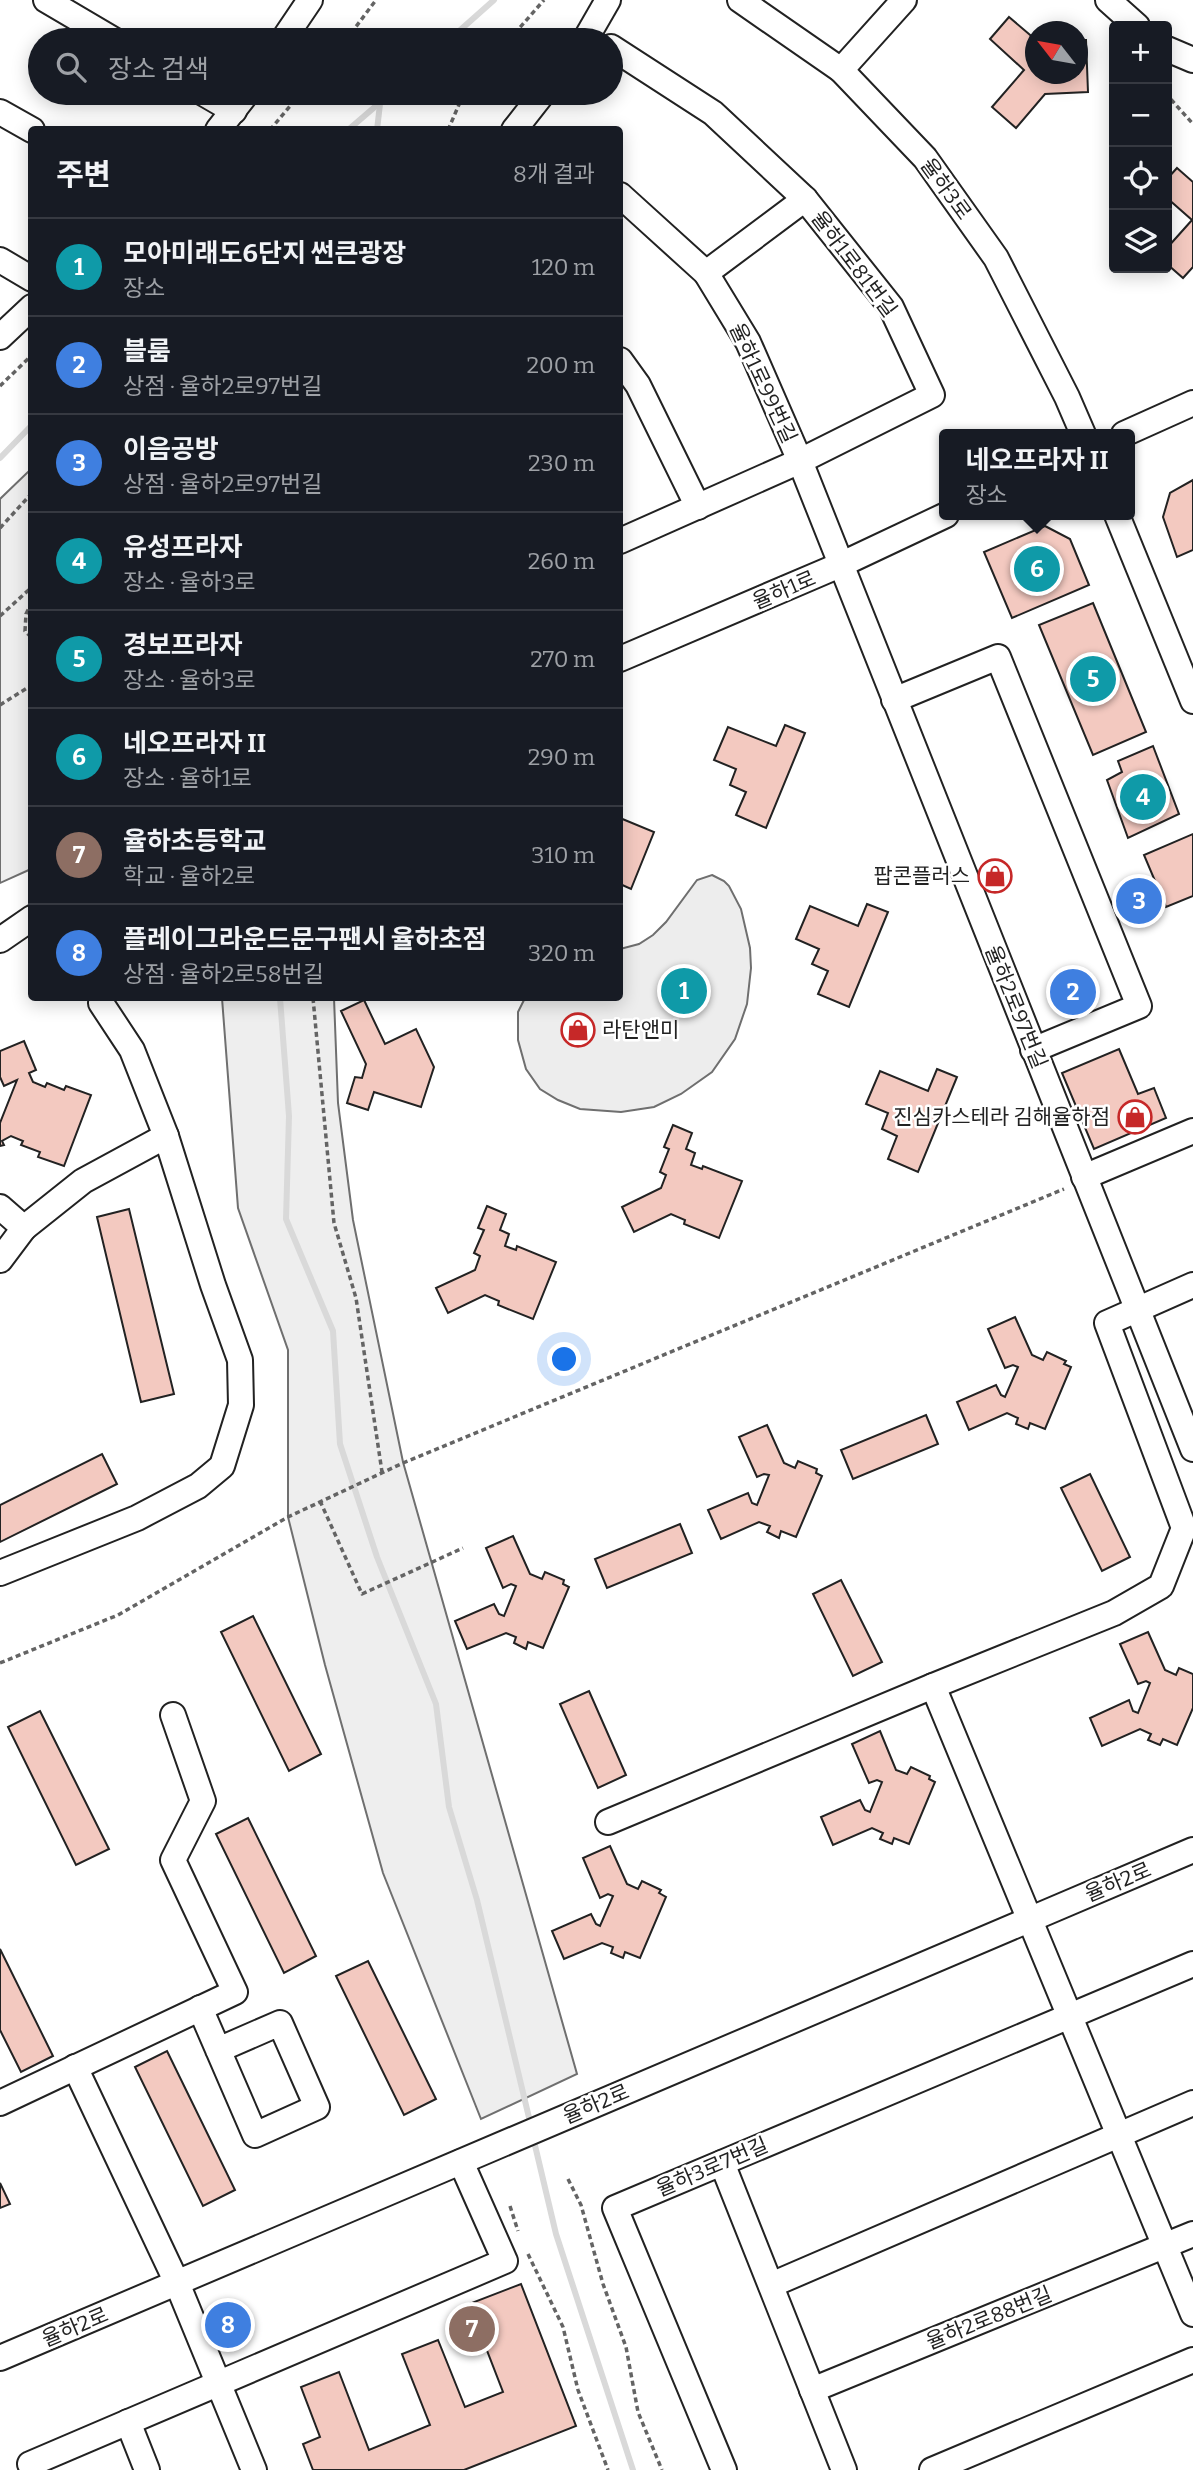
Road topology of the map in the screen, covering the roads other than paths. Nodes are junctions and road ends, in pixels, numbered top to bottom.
1 (46, 0) edge
2 (608, 0) edge
3 (740, 0) edge
4 (904, 0) edge
5 (1108, 0) edge
6 (302, 3) edge
7 (1131, 21) edge
8 (94, 28) edge
9 (289, 28) edge
10 (600, 28) edge
11 (1172, 51) edge
12 (623, 56) edge
13 (1193, 60) edge
14 (841, 70) junction
15 (238, 105) edge
16 (537, 105) edge
17 (0, 112) edge
18 (221, 126) edge
19 (524, 126) edge
20 (28, 128) edge
21 (623, 198) edge
22 (806, 199) junction
23 (0, 260) edge
24 (706, 274) junction
25 (28, 277) edge
26 (28, 311) edge
27 (0, 337) edge
28 (623, 364) edge
29 (1193, 402) edge
30 (1081, 429) edge
31 (1135, 429) edge
32 (800, 461) junction
33 (698, 507) junction
34 (939, 518) edge
35 (1119, 520) edge
36 (623, 540) edge
37 (840, 565) junction
38 (623, 658) edge
39 (894, 700) junction
40 (1193, 701) edge
41 (28, 921) edge
42 (0, 940) edge
43 (101, 1003) dead end
44 (1033, 1050) junction
45 (1193, 1131) edge
46 (166, 1136) junction
47 (1076, 1182) junction
48 (0, 1207) edge
49 (24, 1228) junction
50 (0, 1260) edge
51 (1193, 1285) edge
52 (1137, 1310) junction
53 (1193, 1449) edge
54 (0, 1573) edge
55 (933, 1686) junction
56 (173, 1715) dead end
57 (608, 1822) dead end
58 (1193, 1850) edge
59 (1030, 1920) junction
60 (1193, 1964) edge
61 (200, 2008) junction
62 (1070, 2016) junction
63 (218, 2050) junction
64 (75, 2067) junction
65 (0, 2103) edge
66 (1193, 2103) edge
67 (1119, 2135) junction
68 (461, 2162) junction
69 (722, 2163) junction
70 (1193, 2234) edge
71 (1165, 2246) junction
72 (177, 2283) junction
73 (771, 2285) junction
74 (1193, 2314) edge
75 (0, 2358) edge
76 (1193, 2360) edge
77 (218, 2383) junction
78 (813, 2390) junction
79 (128, 2422) junction
80 (33, 2470) edge
81 (147, 2470) edge
82 (254, 2470) edge
83 (724, 2470) edge
84 (844, 2470) edge
85 (932, 2470) edge

1 - 8 street
2 - 10 street, 율하1로81번길
3 - 14 street, 율하3로
4 - 14 street
5 - 7 street
6 - 9 street
11 - 13 street
12 - 22 street, 율하1로81번길
14 - 30 street, 율하3로
15 - 18 street
16 - 19 street
17 - 20 street
21 - 24 street, 율하1로99번길
22 - 24 street
22 - 32 street, 율하1로81번길
23 - 25 street
24 - 32 street, 율하1로99번길
26 - 27 street
28 - 33 street
29 - 31 street
32 - 33 street, 율하1로81번길
32 - 37 street, 율하1로99번길
33 - 36 street, 율하1로81번길
34 - 37 street, 율하1로
35 - 40 street
37 - 38 street, 율하1로
37 - 39 street, 율하2로97번길
39 - 44 street, 율하2로97번길
39 - 44 street
41 - 42 street
43 - 46 street
44 - 47 street, 율하2로97번길
45 - 47 street
46 - 49 street
46 - 54 street
47 - 52 street, 율하2로97번길
48 - 49 street
49 - 50 street
51 - 52 street
52 - 53 street, 율하2로97번길
52 - 55 street
55 - 57 street
55 - 59 street
56 - 61 street
58 - 59 street, 율하2로
59 - 62 street
59 - 68 street, 율하2로
60 - 62 street, 율하3로7번길
61 - 63 street
61 - 64 street
62 - 67 street
62 - 69 street, 율하3로7번길
63 - 63 street
64 - 65 street
64 - 72 street
66 - 67 street
67 - 71 street
67 - 73 street
68 - 72 street, 율하2로
68 - 77 street
69 - 73 street
69 - 83 street, 율하3로7번길
70 - 71 street
71 - 74 street
71 - 78 street, 율하2로88번길
72 - 75 street, 율하2로
72 - 77 street
73 - 78 street
76 - 85 street
77 - 79 street
77 - 82 street
78 - 84 street
79 - 80 street
79 - 81 street

